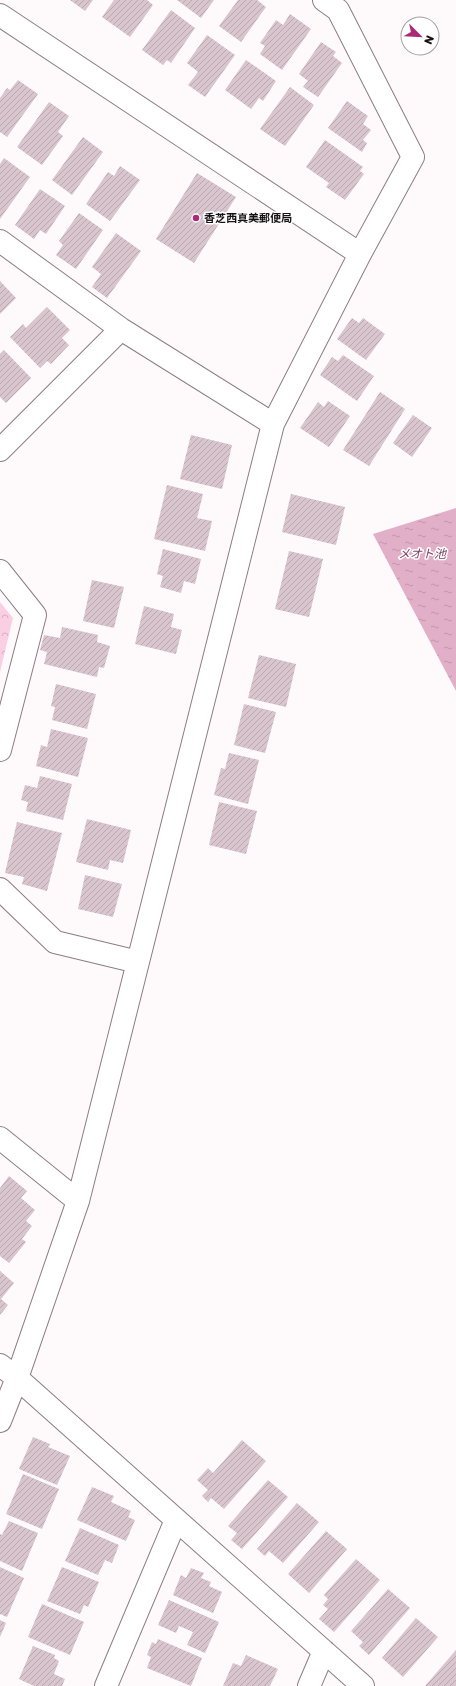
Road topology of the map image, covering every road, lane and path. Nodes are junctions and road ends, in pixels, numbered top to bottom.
1 (324, 0) edge
2 (0, 15) edge
3 (0, 241) edge
4 (360, 254) junction
5 (121, 329) junction
6 (273, 424) junction
7 (0, 450) edge
8 (0, 572) edge
9 (0, 750) edge
10 (0, 889) edge
11 (138, 962) junction
12 (0, 1138) edge
13 (78, 1202) junction
14 (0, 1365) edge
15 (17, 1378) junction
16 (0, 1421) edge
17 (176, 1520) junction
18 (324, 1651) junction
19 (106, 1686) edge
20 (309, 1686) edge
21 (363, 1686) edge

1 - 4 street
2 - 4 street
3 - 5 street
4 - 6 street
5 - 6 street
5 - 7 street
6 - 11 street
8 - 9 street
10 - 11 street
11 - 13 street
12 - 13 street
13 - 15 street
14 - 15 street
15 - 16 street
15 - 17 street
17 - 18 street
17 - 19 street
18 - 20 street
18 - 21 street

